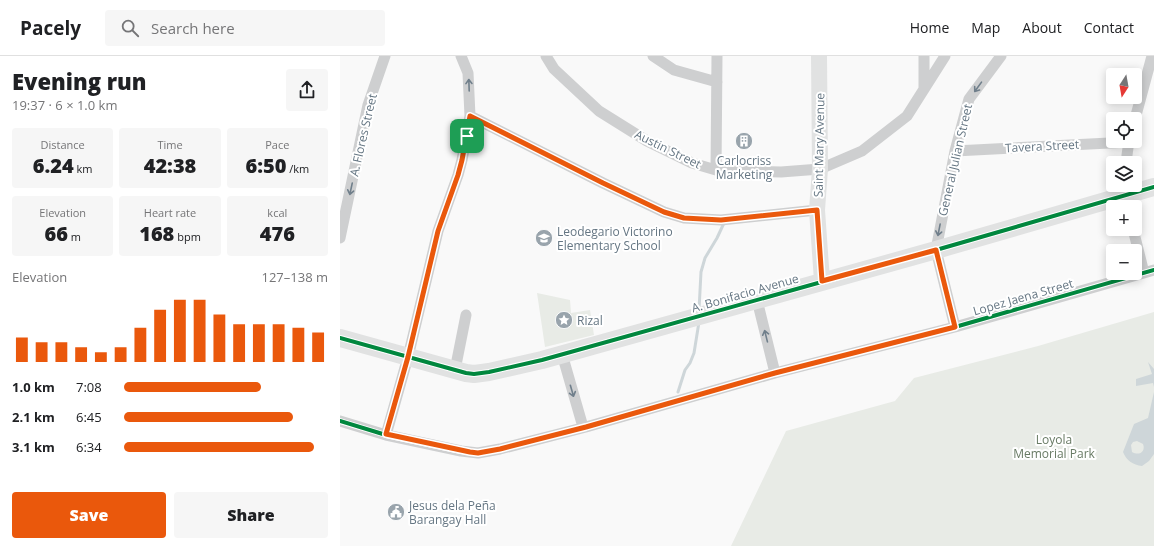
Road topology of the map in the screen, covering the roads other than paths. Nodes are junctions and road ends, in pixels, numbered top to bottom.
1 (385, 56) edge
2 (461, 56) edge
3 (546, 56) edge
4 (653, 56) edge
5 (717, 56) edge
6 (819, 56) edge
7 (924, 56) edge
8 (945, 56) edge
9 (1001, 56) edge
10 (1152, 56) edge
11 (716, 82) junction
12 (924, 88) junction
13 (1137, 112) edge
14 (470, 116) junction
15 (1106, 142) edge
16 (955, 151) junction
17 (820, 169) junction
18 (716, 170) junction
19 (1154, 187) edge
20 (1129, 195) edge
21 (817, 210) junction
22 (1136, 236) edge
23 (340, 238) edge
24 (936, 250) junction
25 (1149, 272) edge
26 (822, 281) junction
27 (757, 300) junction
28 (466, 315) dead end
29 (955, 327) junction
30 (340, 338) edge
31 (562, 354) junction
32 (408, 357) junction
33 (455, 370) junction
34 (775, 373) junction
35 (340, 421) edge
36 (583, 427) junction
37 (386, 434) junction

1 -> 23 street, A. Flores Street
14 -> 2 street
3 - 18 street, Austin Street
4 - 11 street
5 - 11 street
6 - 17 street, Saint Mary Avenue
7 - 12 street
8 - 12 street, Austin Street
9 -> 16 street, General Julian Street
10 - 13 street
11 - 18 street
12 - 17 street, Austin Street
14 - 21 street
14 - 32 street
15 - 16 street, Tavera Street
16 -> 24 street, General Julian Street
17 - 18 street, Austin Street
17 - 21 street, Saint Mary Avenue
19 - 20 main road, A. Bonifacio Avenue
20 - 24 main road, A. Bonifacio Avenue
21 - 26 street, Saint Mary Avenue
22 - 25 street
24 - 26 main road, A. Bonifacio Avenue
24 - 29 street
25 - 29 street, Lopez Jaena Street
26 - 27 main road, A. Bonifacio Avenue
27 - 31 main road, A. Bonifacio Avenue
34 -> 27 street
28 - 33 street
29 - 34 street, Lopez Jaena Street
30 - 32 main road, A. Bonifacio Avenue
31 - 33 main road, A. Bonifacio Avenue
31 -> 36 street
32 - 33 main road, A. Bonifacio Avenue
32 - 37 street
34 - 36 street, Lopez Jaena Street
35 - 37 street, Lopez Jaena Street
36 - 37 street, Lopez Jaena Street

